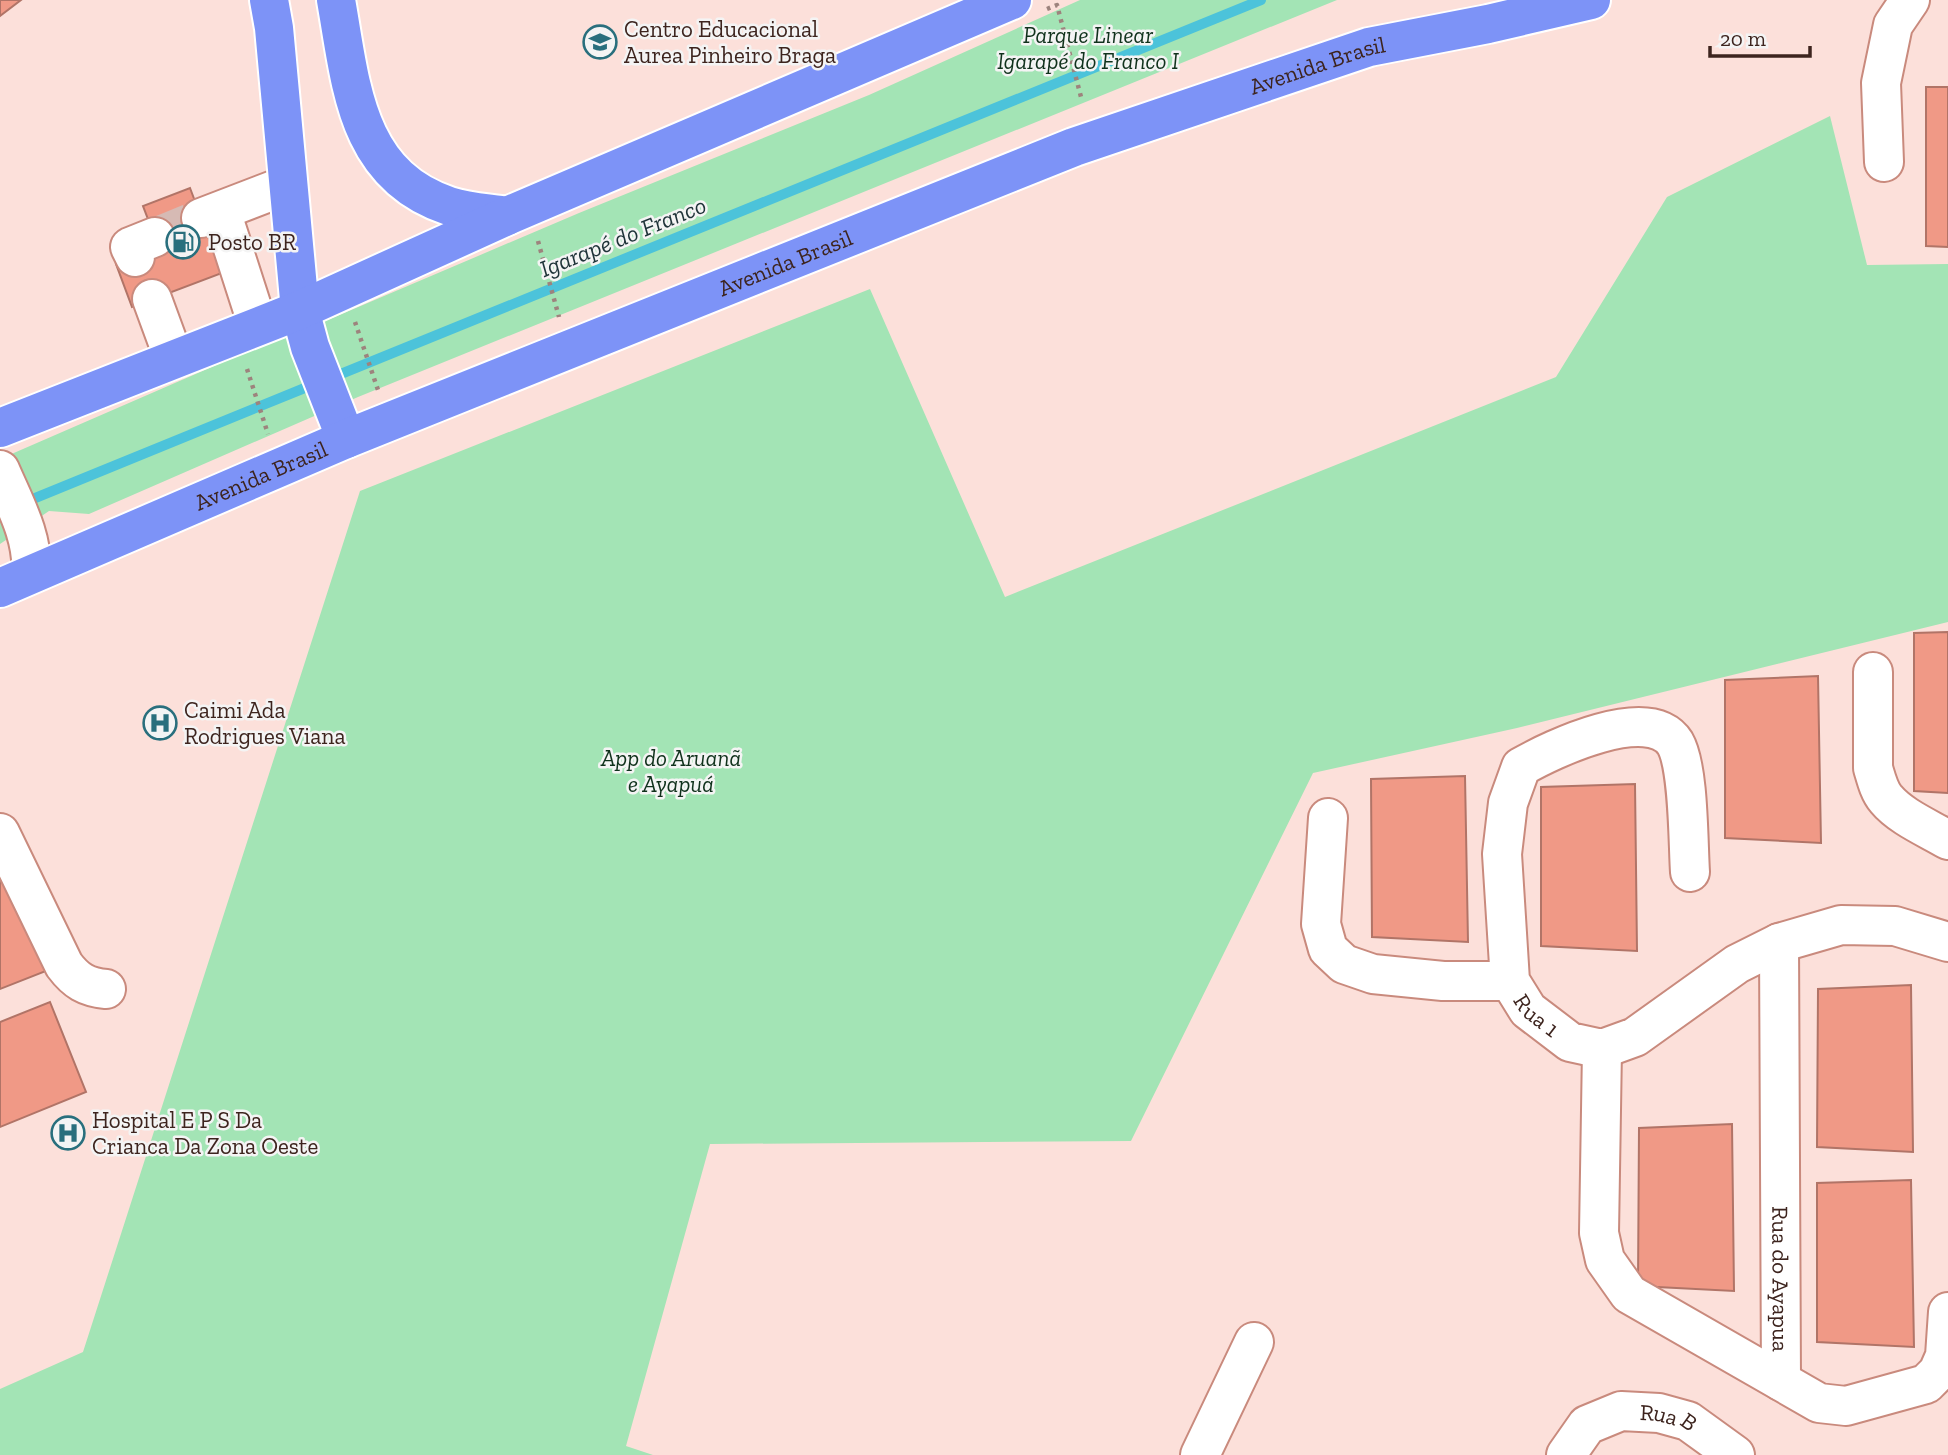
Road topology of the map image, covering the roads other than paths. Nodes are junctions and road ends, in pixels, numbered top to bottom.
1 (269, 0) edge
2 (336, 0) edge
3 (1472, 0) edge
4 (1591, 0) edge
5 (1910, 0) edge
6 (1027, 5) edge
7 (1369, 47) junction
8 (1884, 162) dead end
9 (288, 185) junction
10 (521, 223) junction
11 (152, 299) dead end
12 (258, 326) junction
13 (305, 326) junction
14 (174, 359) junction
15 (0, 428) edge
16 (346, 439) junction
17 (0, 470) edge
18 (20, 567) edge
19 (1873, 673) dead end
20 (1328, 818) dead end
21 (0, 833) edge
22 (1948, 840) edge
23 (1690, 872) dead end
24 (1948, 942) edge
25 (1779, 943) junction
26 (1510, 981) junction
27 (106, 989) dead end
28 (1602, 1049) junction
29 (1948, 1312) edge
30 (1254, 1342) dead end
31 (1781, 1381) junction
32 (1200, 1455) edge
33 (1566, 1455) edge
34 (1735, 1455) edge

1 - 9 highway
2 - 10 highway
3 - 7 highway
4 - 7 highway, Avenida Brasil
5 - 8 street
6 - 10 highway
7 - 16 highway, Avenida Brasil
9 - 12 street
9 - 13 highway
10 - 13 highway
11 - 14 street
12 - 13 highway
12 - 14 highway
13 - 16 highway
14 - 15 highway
16 - 18 highway, Avenida Brasil
17 - 18 street
19 - 22 street
20 - 26 street
21 - 27 street
23 - 26 street, Rua 1
24 - 25 street
25 - 28 street
25 - 31 street, Rua do Ayapua
26 - 28 street, Rua 1
28 - 31 street
29 - 31 street, Rua do Ayapua
30 - 32 street
33 - 34 street, Rua B

